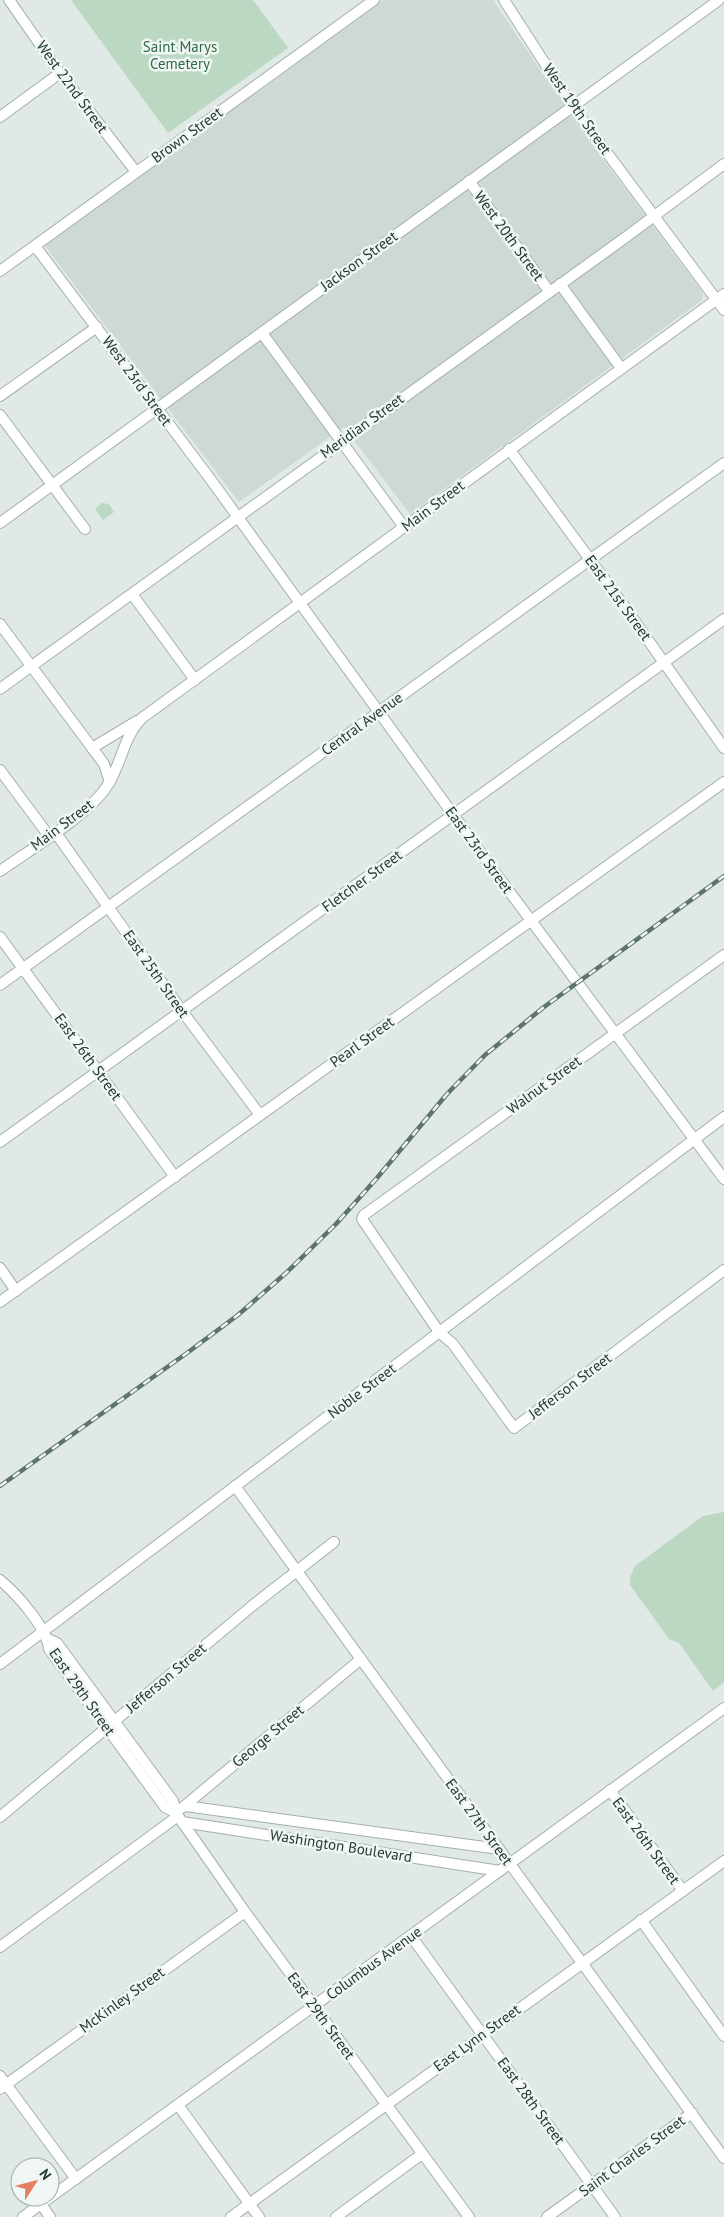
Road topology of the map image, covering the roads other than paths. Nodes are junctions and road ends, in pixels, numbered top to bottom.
1 (10, 0) edge
2 (374, 0) edge
3 (504, 0) edge
4 (719, 0) edge
5 (60, 73) junction
6 (573, 107) junction
7 (0, 117) edge
8 (724, 164) edge
9 (136, 172) junction
10 (469, 181) junction
11 (654, 216) junction
12 (35, 246) junction
13 (0, 271) edge
14 (560, 284) junction
15 (549, 291) junction
16 (720, 296) edge
17 (724, 310) edge
18 (97, 327) junction
19 (262, 333) junction
20 (621, 368) junction
21 (0, 396) edge
22 (157, 410) junction
23 (0, 415) edge
24 (342, 441) junction
25 (509, 449) junction
26 (724, 462) edge
27 (52, 485) junction
28 (237, 517) junction
29 (0, 523) edge
30 (404, 527) junction
31 (85, 529) dead end
32 (590, 560) junction
33 (132, 594) junction
34 (300, 603) junction
35 (724, 619) edge
36 (0, 624) edge
37 (664, 663) junction
38 (31, 667) junction
39 (195, 680) junction
40 (0, 689) edge
41 (378, 712) junction
42 (142, 718) junction
43 (92, 748) junction
44 (724, 748) edge
45 (0, 770) edge
46 (110, 782) junction
47 (724, 782) edge
48 (453, 816) junction
49 (52, 834) junction
50 (0, 871) edge
51 (109, 906) junction
52 (531, 920) junction
53 (0, 937) edge
54 (724, 955) edge
55 (22, 968) junction
56 (0, 984) edge
57 (182, 1011) junction
58 (615, 1033) junction
59 (98, 1071) junction
60 (260, 1115) junction
61 (724, 1117) edge
62 (694, 1140) junction
63 (0, 1142) edge
64 (175, 1177) junction
65 (724, 1179) edge
66 (0, 1268) edge
67 (724, 1270) edge
68 (16, 1291) junction
69 (0, 1302) edge
70 (439, 1332) junction
71 (234, 1486) junction
72 (334, 1542) dead end
73 (296, 1571) junction
74 (0, 1580) edge
75 (46, 1635) junction
76 (361, 1659) junction
77 (0, 1664) edge
78 (724, 1708) edge
79 (111, 1724) junction
80 (610, 1790) junction
81 (184, 1806) junction
82 (0, 1817) edge
83 (178, 1817) junction
84 (499, 1849) junction
85 (724, 1861) edge
86 (510, 1864) junction
87 (500, 1871) junction
88 (683, 1891) junction
89 (245, 1912) junction
90 (641, 1920) junction
91 (411, 1936) junction
92 (0, 1947) edge
93 (582, 1962) junction
94 (314, 2006) junction
95 (483, 2034) junction
96 (724, 2036) edge
97 (0, 2076) edge
98 (3, 2087) edge
99 (178, 2105) junction
100 (386, 2105) junction
101 (692, 2113) junction
102 (422, 2154) junction
103 (724, 2158) edge
104 (76, 2179) junction
105 (592, 2185) junction
106 (60, 2190) edge
107 (250, 2204) junction
108 (37, 2207) edge
109 (24, 2217) edge
110 (231, 2217) edge
111 (259, 2217) edge
112 (336, 2217) edge
113 (469, 2217) edge
114 (547, 2217) edge
115 (615, 2217) edge

1 - 5 street, West 22nd Street
2 - 9 street, Brown Street
3 - 6 street, West 19th Street
4 - 6 street, Jackson Street
5 - 7 street
5 - 9 street, West 22nd Street
6 - 10 street, Jackson Street
6 - 11 street, West 19th Street
8 - 11 street, Meridian Street
9 - 12 street, Brown Street
10 - 15 street, West 20th Street
10 - 19 street, Jackson Street
11 - 14 street, Meridian Street
11 - 16 street, West 19th Street
12 - 13 street, Brown Street
12 - 18 street, West 23rd Street
14 - 15 street, Meridian Street
14 - 20 street
15 - 24 street, Meridian Street
16 - 17 street, West 19th Street
16 - 20 street, Main Street
18 - 21 street
18 - 22 street, West 23rd Street
19 - 22 street, Jackson Street
19 - 24 street
20 - 25 street, Main Street
22 - 27 street, Jackson Street
22 - 28 street, West 23rd Street
23 - 27 street
24 - 28 street, Meridian Street
24 - 30 street
25 - 30 street, Main Street
25 - 32 street, East 21st Street
26 - 32 street, Central Avenue
27 - 29 street, Jackson Street
27 - 31 street
28 - 33 street, Meridian Street
28 - 34 street, East 23rd Street
30 - 34 street, Main Street
32 - 37 street, East 21st Street
32 - 41 street, Central Avenue
33 - 38 street, Meridian Street
33 - 39 street
34 - 39 street, Main Street
34 - 41 street, East 23rd Street
35 - 37 street, Fletcher Street
36 - 38 street
37 - 44 street, East 21st Street
37 - 48 street, Fletcher Street
38 - 40 street, Meridian Street
38 - 43 street
39 - 42 street, Main Street
41 - 48 street, East 23rd Street
41 - 51 street, Central Avenue
42 - 43 street, Main Street
42 - 46 street, Main Street
43 - 46 street
45 - 49 street, East 25th Street
46 - 49 street, Main Street
47 - 52 street, Pearl Street
48 - 52 street, East 23rd Street
48 - 57 street, Fletcher Street
49 - 50 street, Main Street
49 - 51 street, East 25th Street
51 - 55 street, Central Avenue
51 - 57 street, East 25th Street
52 - 58 street, East 23rd Street
52 - 60 street, Pearl Street
53 - 55 street, East 26th Street
54 - 58 street, Walnut Street
55 - 56 street, Central Avenue
55 - 59 street, East 26th Street
57 - 59 street, Fletcher Street
57 - 60 street, East 25th Street
58 - 62 street, East 23rd Street
58 - 70 street, Walnut Street
59 - 63 street, Fletcher Street
59 - 64 street, East 26th Street
60 - 64 street, Pearl Street
61 - 62 street, Noble Street
62 - 65 street, East 23rd Street
62 - 70 street, Noble Street
64 - 68 street, Pearl Street
66 - 68 street
67 - 70 street, Jefferson Street
68 - 69 street, Pearl Street
70 - 71 street, Noble Street
71 - 73 street, East 27th Street
71 - 75 street, Noble Street
72 - 73 street, Jefferson Street
73 - 76 street, East 27th Street
73 - 79 street, Jefferson Street
74 - 75 street, East 29th Street
75 - 77 street, Noble Street
75 - 79 street, East 29th Street
76 - 81 street, George Street
76 - 84 street, East 27th Street
78 - 80 street, Columbus Avenue
79 - 82 street, Jefferson Street
79 - 83 street, East 29th Street
80 - 86 street, Columbus Avenue
80 - 88 street, East 26th Street
81 - 83 street, George Street
81 - 84 street, Washington Boulevard
83 - 87 street, Washington Boulevard
83 - 89 street, East 29th Street
83 - 92 street, George Street
84 - 86 street, East 27th Street
85 - 88 street, East Lynn Street
86 - 87 street, Columbus Avenue
86 - 93 street, East 27th Street
87 - 91 street, Columbus Avenue
88 - 90 street, East Lynn Street
89 - 94 street, East 29th Street
89 - 98 street, McKinley Street
90 - 93 street, East Lynn Street
90 - 96 street
91 - 94 street, Columbus Avenue
91 - 95 street, East 28th Street
93 - 95 street, East Lynn Street
93 - 101 street, East 27th Street
94 - 99 street, Columbus Avenue
94 - 100 street, East 29th Street
95 - 100 street, East Lynn Street
95 - 105 street, East 28th Street
97 - 98 street
98 - 104 street
99 - 104 street, Columbus Avenue
99 - 107 street
100 - 102 street, East 29th Street
100 - 107 street, East Lynn Street
101 - 103 street, East 27th Street
101 - 105 street, Saint Charles Street
102 - 112 street
102 - 113 street, East 29th Street
104 - 106 street, Columbus Avenue
105 - 114 street, Saint Charles Street
105 - 115 street, East 28th Street
107 - 110 street, East Lynn Street
107 - 111 street
108 - 109 street, Columbus Avenue

